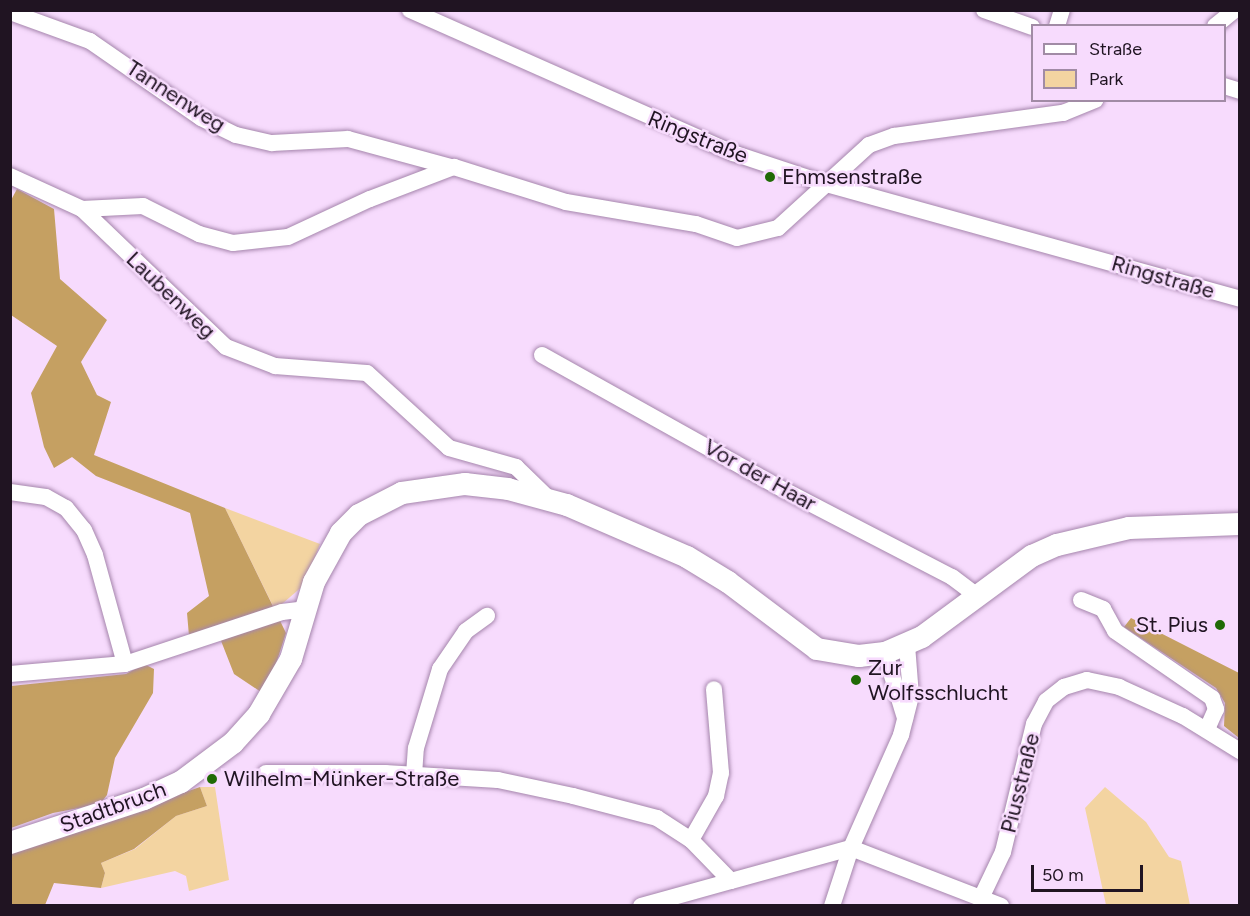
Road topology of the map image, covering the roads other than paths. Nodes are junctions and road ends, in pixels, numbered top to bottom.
1 (410, 10) edge
2 (984, 10) edge
3 (1235, 10) edge
4 (10, 12) edge
5 (1218, 24) edge
6 (1031, 27) edge
7 (1090, 102) edge
8 (454, 167) junction
9 (10, 176) edge
10 (826, 184) junction
11 (82, 209) junction
12 (1239, 299) edge
13 (542, 355) dead end
14 (10, 492) edge
15 (549, 499) junction
16 (1239, 524) edge
17 (977, 596) junction
18 (1081, 600) dead end
19 (307, 609) junction
20 (487, 616) dead end
21 (907, 645) junction
22 (885, 653) junction
23 (125, 664) junction
24 (10, 674) edge
25 (714, 688) dead end
26 (905, 718) junction
27 (1207, 729) junction
28 (1239, 751) edge
29 (266, 773) dead end
30 (414, 775) junction
31 (691, 840) junction
32 (10, 843) edge
33 (851, 848) junction
34 (731, 881) junction
35 (982, 896) junction
36 (641, 906) edge
37 (832, 906) edge
38 (1001, 906) edge

1 - 10 street, Ringstraße
2 - 6 street
3 - 5 street
4 - 8 street, Tannenweg
7 - 10 street
8 - 10 street
8 - 11 street
9 - 11 street
10 - 12 street, Ringstraße
11 - 15 street, Laubenweg
13 - 17 street, Vor der Haar
14 - 23 street
15 - 19 street, Stadtbruch
15 - 22 street, Stadtbruch
16 - 17 street, Stadtbruch
17 - 21 street, Stadtbruch
18 - 27 street
19 - 23 street
19 - 32 street, Stadtbruch
20 - 30 street
21 - 22 street, Stadtbruch
21 - 26 street
22 - 26 street
23 - 24 street
25 - 31 street
26 - 33 street
27 - 28 street, Piusstraße
27 - 35 street, Piusstraße
29 - 30 street
30 - 31 street
31 - 34 street
33 - 34 street
33 - 35 street
33 - 37 street
34 - 36 street
35 - 38 street

